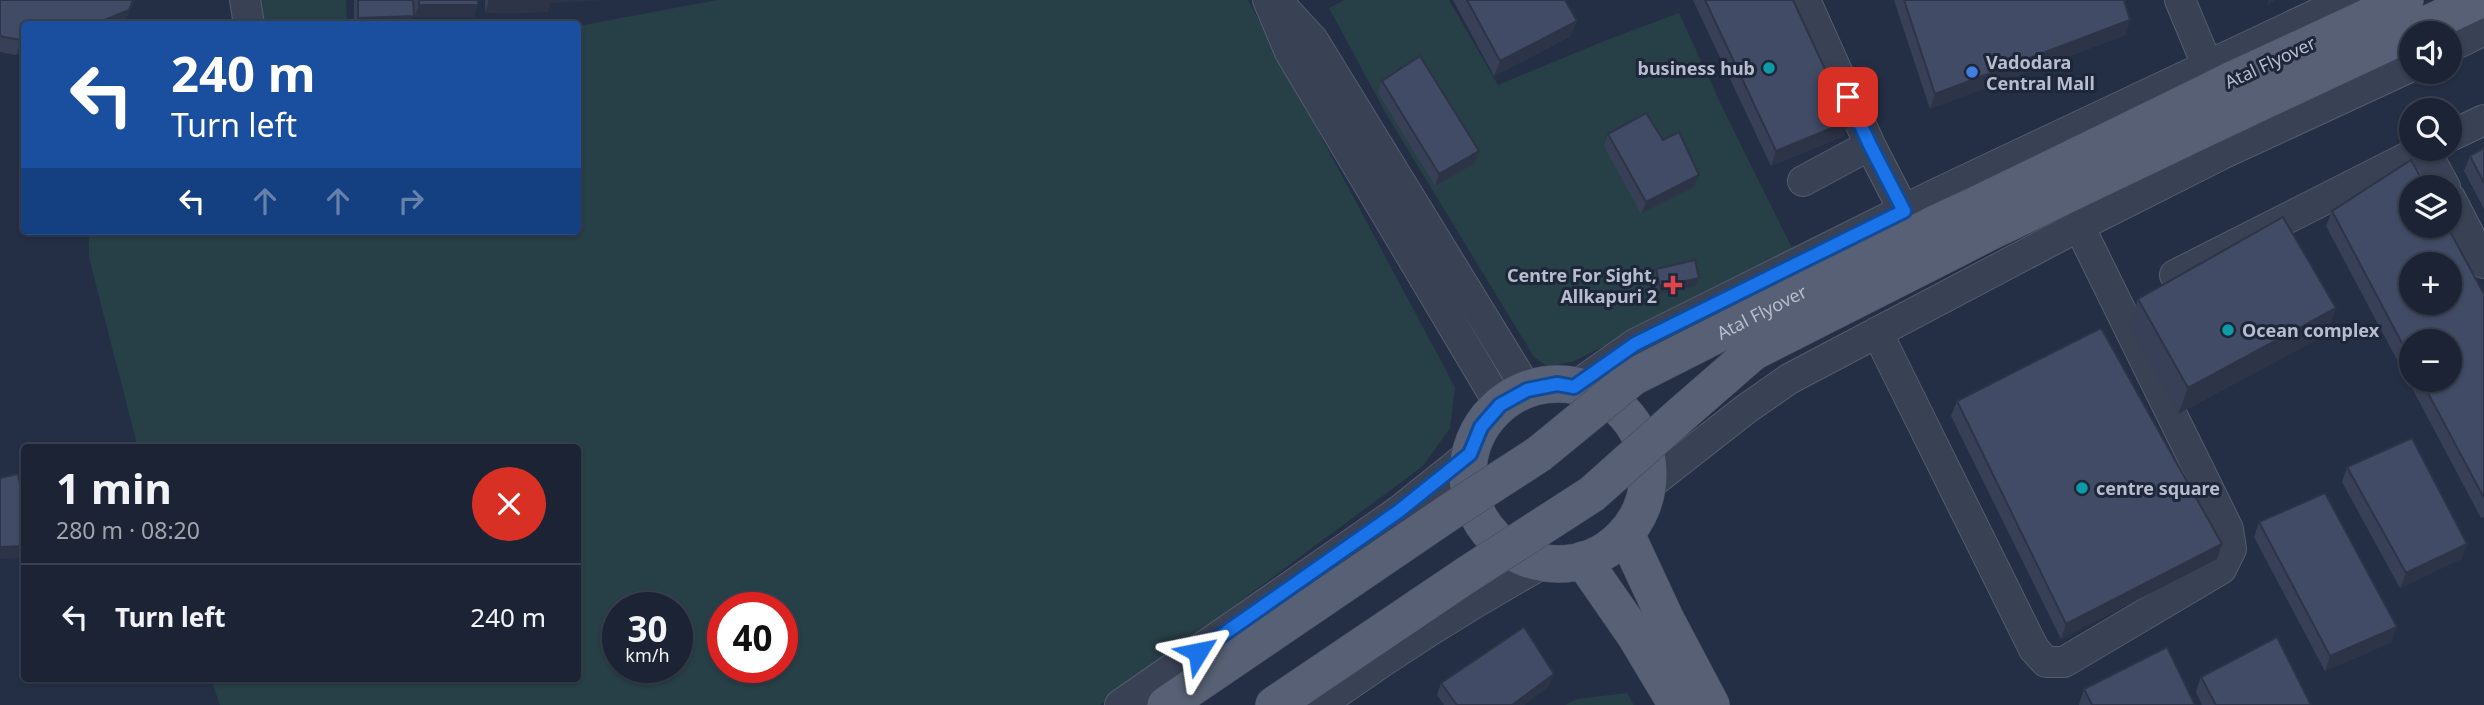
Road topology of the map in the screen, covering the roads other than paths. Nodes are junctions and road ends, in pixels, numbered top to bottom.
1 (245, 0) edge
2 (1268, 0) edge
3 (1275, 0) edge
4 (1805, 0) edge
5 (2180, 0) edge
6 (2347, 0) edge
7 (2405, 0) edge
8 (2479, 0) edge
9 (248, 21) edge
10 (2484, 30) edge
11 (2462, 41) edge
12 (2206, 67) junction
13 (2399, 72) edge
14 (2484, 120) edge
15 (2462, 130) edge
16 (2246, 143) junction
17 (1870, 145) junction
18 (2400, 161) edge
19 (1803, 181) dead end
20 (1938, 194) junction
21 (1904, 211) junction
22 (2462, 221) edge
23 (2078, 226) junction
24 (2484, 263) edge
25 (1997, 267) junction
26 (2175, 275) edge
27 (1877, 332) junction
28 (1574, 387) junction
29 (1513, 397) junction
30 (1470, 454) junction
31 (1649, 485) junction
32 (1626, 534) junction
33 (1583, 561) junction
34 (1542, 564) junction
35 (1120, 705) edge
36 (1166, 705) edge
37 (1274, 705) edge
38 (1320, 705) edge
39 (1677, 705) edge
40 (1712, 705) edge

1 - 9 street
2 - 29 street
3 - 29 street
4 - 17 street
5 - 12 street
6 - 12 street
7 - 36 main road, Atal Flyover, bridge
8 - 37 main road, Atal Flyover, bridge
10 - 11 street
12 - 16 street
12 - 20 street
13 - 16 street
14 - 15 street
16 - 23 street
17 - 19 street
17 - 21 street
18 - 26 street
20 - 21 street
20 - 25 street
21 - 28 street
22 - 24 street
23 - 25 street
23 - 27 street
25 - 27 street
27 - 31 street
28 - 29 main road
28 - 31 main road
29 - 30 main road
30 - 34 main road
30 - 35 street
31 - 32 main road
32 - 33 main road
32 - 40 main road
33 - 34 main road
33 - 39 main road
34 - 38 street

